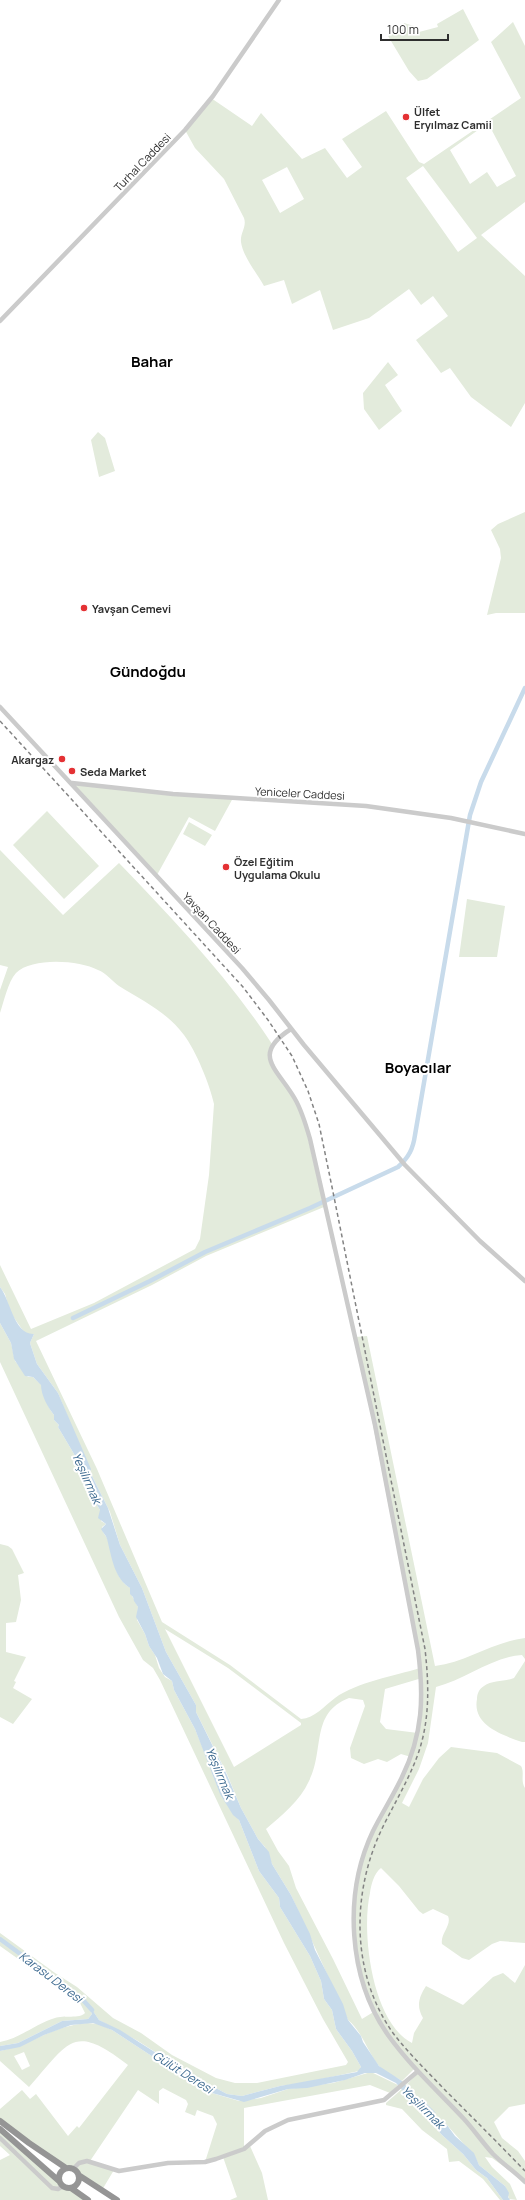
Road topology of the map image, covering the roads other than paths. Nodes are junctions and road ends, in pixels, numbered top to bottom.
1 (279, 0) edge
2 (0, 322) edge
3 (0, 707) edge
4 (72, 783) junction
5 (525, 834) edge
6 (291, 1029) junction
7 (525, 1281) edge
8 (415, 2073) junction
9 (0, 2121) edge
10 (0, 2130) edge
11 (0, 2138) edge
12 (66, 2168) junction
13 (74, 2168) junction
14 (80, 2176) junction
15 (525, 2182) edge
16 (61, 2183) junction
17 (70, 2188) junction
18 (88, 2200) edge
19 (117, 2200) edge

1 - 2 street, Turhal Caddesi
3 - 4 street, Yavşan Caddesi
4 - 5 street, Yeniceler Caddesi
4 - 6 street, Yavşan Caddesi
6 - 7 street, Yavşan Caddesi
6 - 8 street
8 - 13 street
8 - 15 street
9 - 12 highway
10 - 16 highway
11 - 16 street
12 - 13 highway
12 - 16 highway
13 - 14 highway
14 - 17 highway
14 - 19 highway
16 - 17 highway
17 - 18 highway

